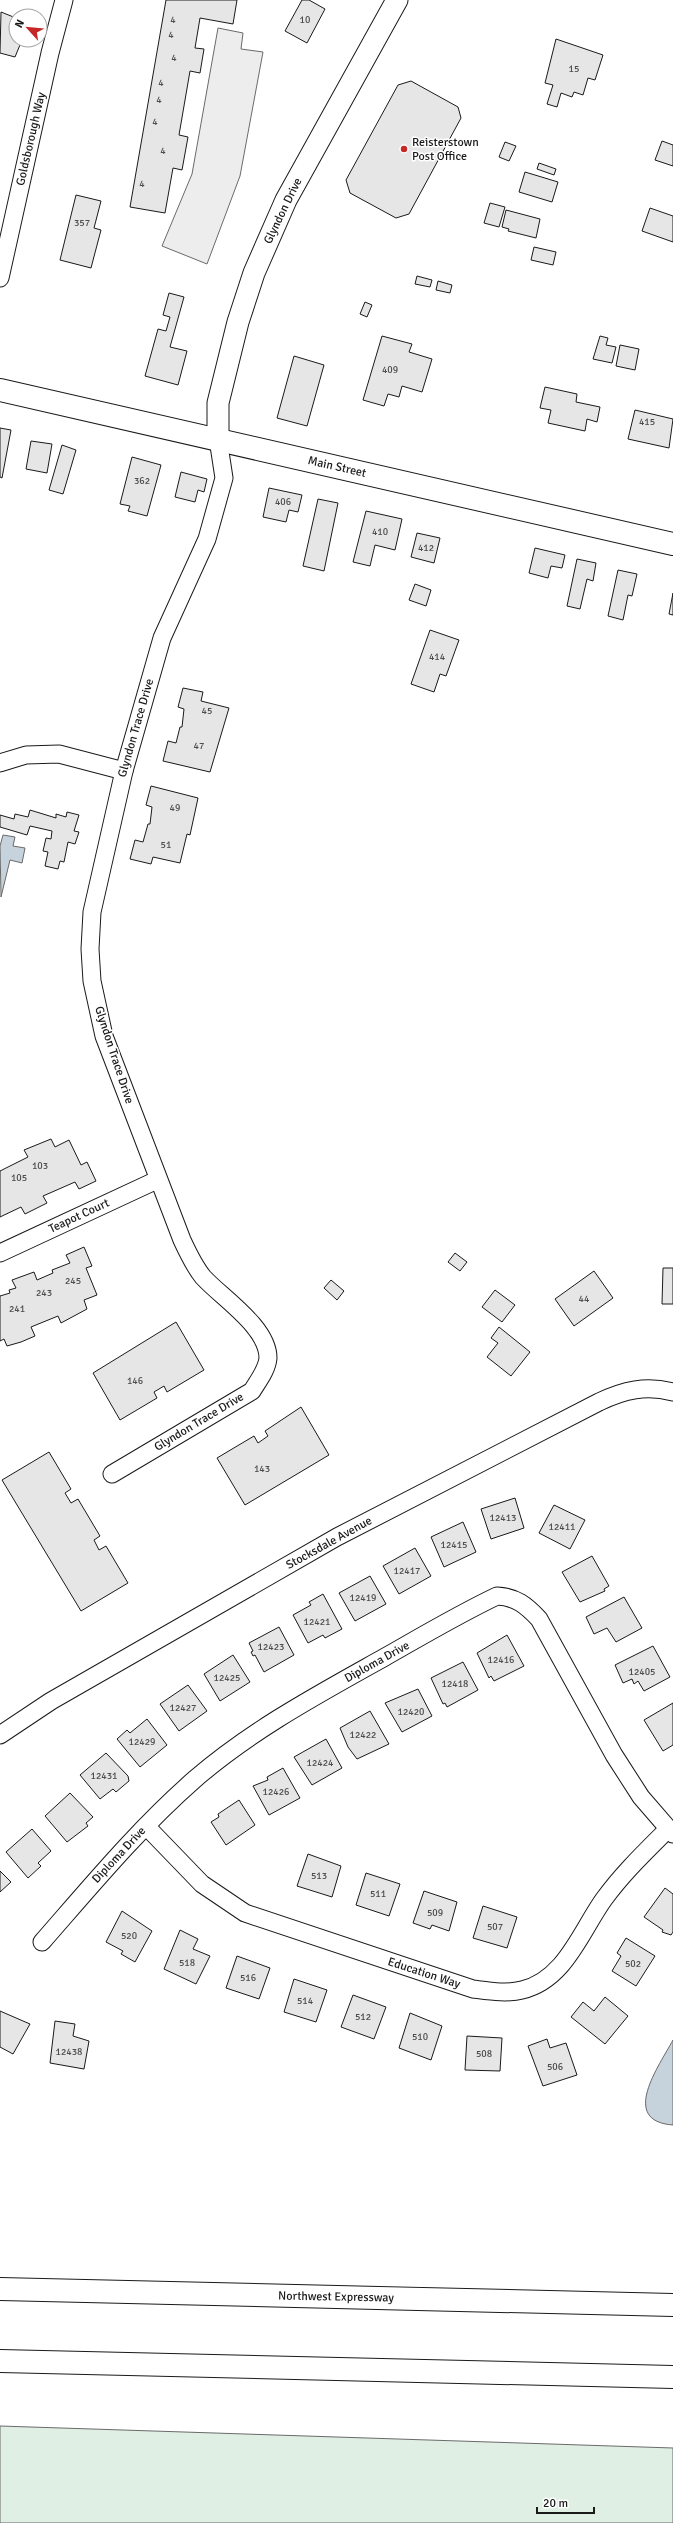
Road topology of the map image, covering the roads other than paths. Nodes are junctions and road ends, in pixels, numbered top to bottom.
1 (397, 0) edge
2 (60, 1) edge
3 (0, 278) edge
4 (0, 390) edge
5 (218, 439) junction
6 (673, 544) edge
7 (0, 763) edge
8 (124, 771) junction
9 (158, 1180) junction
10 (0, 1253) edge
11 (673, 1392) edge
12 (112, 1474) dead end
13 (0, 1735) edge
14 (146, 1826) junction
15 (670, 1832) edge
16 (42, 1942) dead end
17 (0, 2289) edge
18 (673, 2305) edge
19 (0, 2361) edge
20 (673, 2377) edge

1 - 5 street, Glyndon Drive
2 - 3 street, Goldsborough Way
4 - 5 main road, Main Street
5 - 6 main road, Main Street
5 - 8 street, Glyndon Trace Drive
7 - 8 street
8 - 9 street, Glyndon Trace Drive
9 - 10 street, Teapot Court
9 - 12 street, Glyndon Trace Drive
11 - 13 street, Stocksdale Avenue
14 - 15 street, Education Way
14 - 15 street, Diploma Drive
14 - 16 street, Diploma Drive
17 - 18 main road, Northwest Expressway
19 - 20 main road

